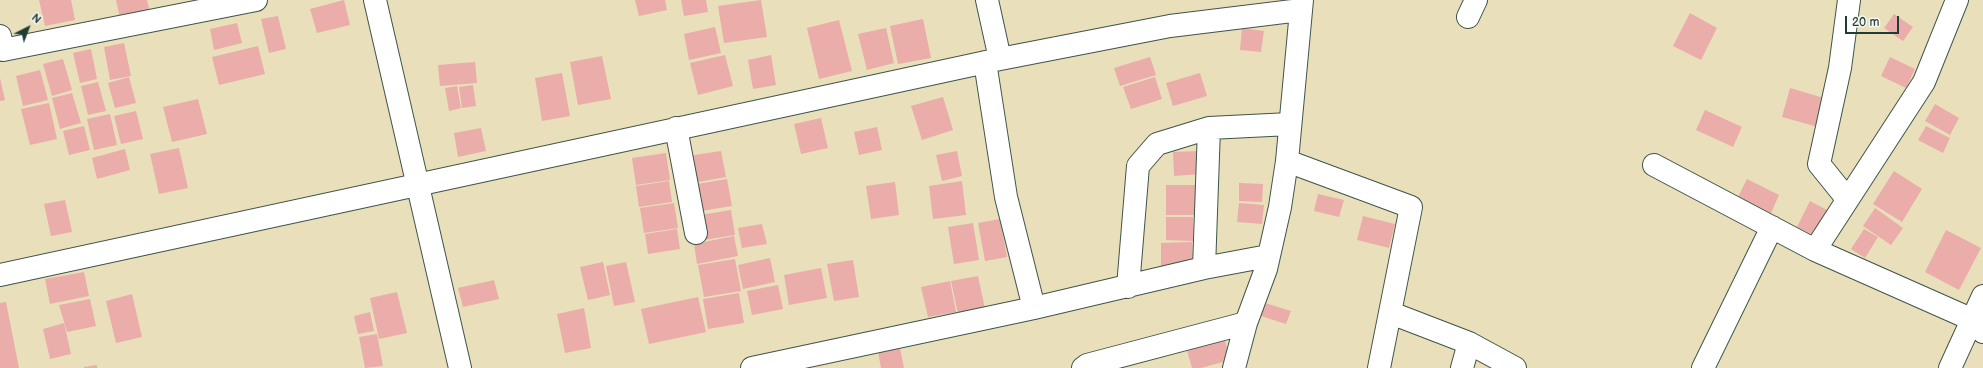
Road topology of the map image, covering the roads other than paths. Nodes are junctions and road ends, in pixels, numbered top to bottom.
1 (256, 0) edge
2 (375, 0) edge
3 (987, 0) edge
4 (1848, 0) edge
5 (1957, 0) edge
6 (1301, 5) edge
7 (0, 36) edge
8 (992, 60) junction
9 (1290, 124) junction
10 (676, 128) junction
11 (1209, 128) junction
12 (1287, 161) junction
13 (1654, 165) dead end
14 (419, 184) junction
15 (1844, 195) dead end
16 (1772, 228) junction
17 (696, 233) dead end
18 (1815, 250) junction
19 (1268, 256) junction
20 (1204, 268) junction
21 (0, 276) edge
22 (1128, 287) junction
23 (1983, 296) edge
24 (1034, 308) junction
25 (1391, 313) junction
26 (1246, 323) junction
27 (1978, 326) edge
28 (1469, 344) junction
29 (460, 368) edge
30 (752, 368) edge
31 (1083, 368) edge
32 (1234, 368) edge
33 (1379, 368) edge
34 (1462, 368) edge
35 (1515, 368) edge
36 (1703, 368) edge
37 (1950, 368) edge

1 - 7 street
2 - 14 street
3 - 8 street
4 - 15 street
5 - 18 street
6 - 8 street
6 - 9 street
8 - 10 street
8 - 24 street
9 - 11 street
9 - 12 street
10 - 14 street
10 - 17 street
11 - 20 street
11 - 22 street
12 - 19 street
12 - 25 street
13 - 16 street
14 - 21 street
14 - 29 street
16 - 18 street
16 - 36 street
18 - 27 street
19 - 20 street
19 - 26 street
20 - 22 street
22 - 24 street
23 - 27 street
24 - 30 street
25 - 28 street
25 - 33 street
26 - 31 street
26 - 32 street
27 - 37 street
28 - 34 street
28 - 35 street

